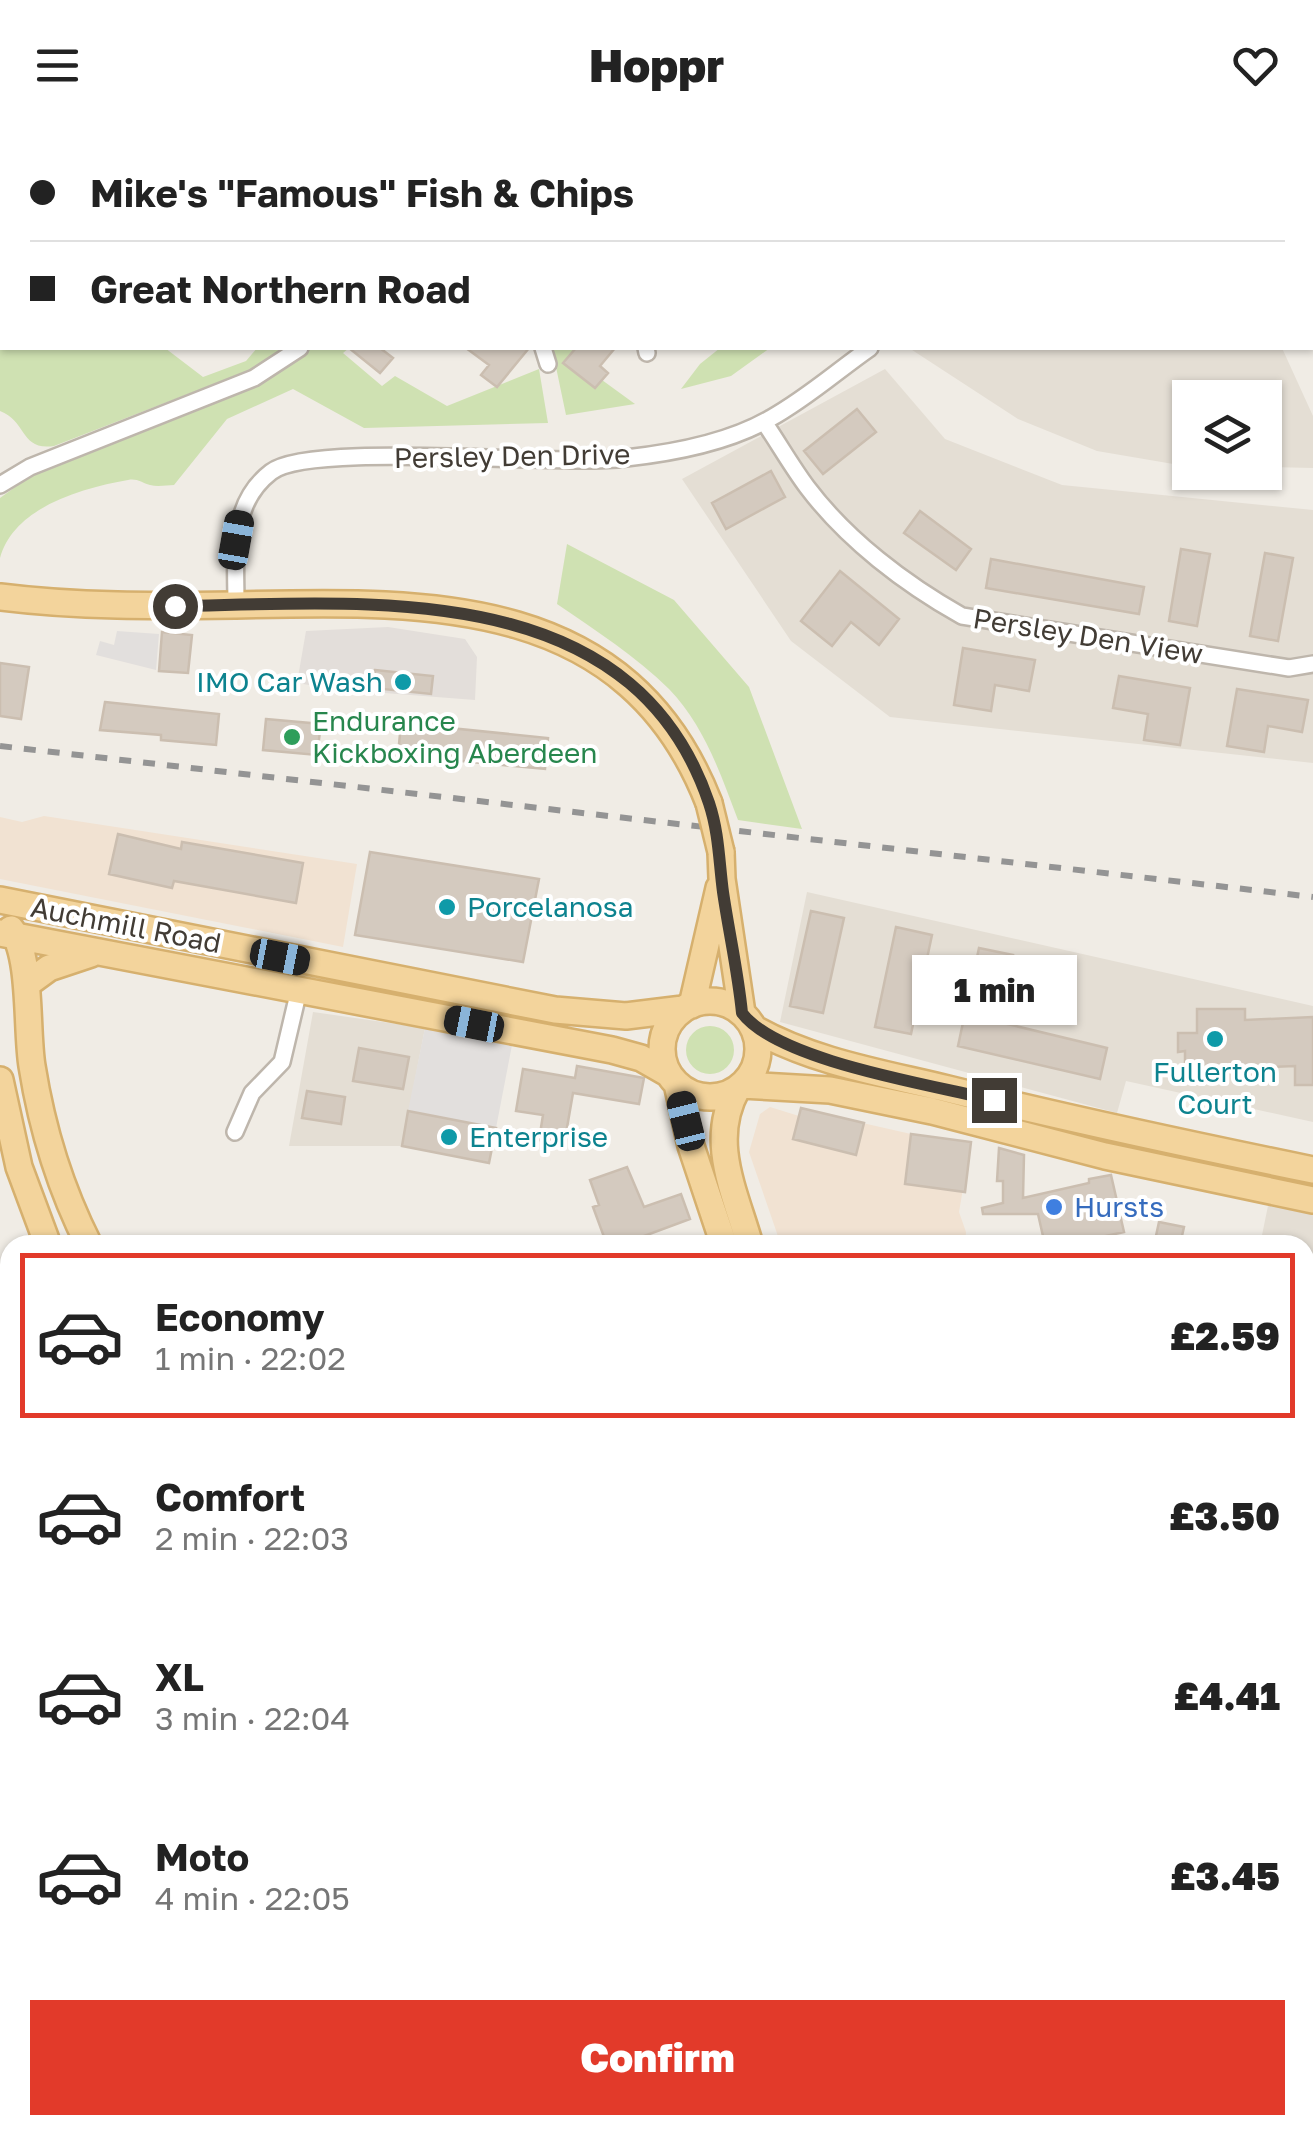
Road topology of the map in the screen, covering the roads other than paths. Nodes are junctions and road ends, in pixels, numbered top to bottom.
1 (297, 350) edge
2 (544, 350) edge
3 (867, 350) edge
4 (548, 364) dead end
5 (764, 422) junction
6 (0, 486) edge
7 (0, 597) edge
8 (236, 605) junction
9 (1313, 664) edge
10 (722, 879) junction
11 (0, 900) edge
12 (0, 918) edge
13 (9, 935) edge
14 (95, 952) junction
15 (27, 984) junction
16 (300, 990) junction
17 (687, 1007) junction
18 (747, 1020) junction
19 (673, 1079) junction
20 (0, 1080) edge
21 (739, 1087) junction
22 (235, 1132) dead end
23 (1313, 1170) edge
24 (1313, 1200) edge
25 (44, 1235) edge
26 (84, 1235) edge
27 (721, 1235) edge
28 (747, 1235) edge

1 - 6 street
2 - 4 street
3 - 5 street, Persley Den Drive
5 - 8 street, Persley Den Drive
5 - 9 street, Persley Den View
7 - 8 main road
8 - 10 main road, bridge
10 - 17 main road
10 - 18 main road
11 - 17 main road, Auchmill Road
12 - 13 main road
13 - 14 main road
13 - 15 main road
14 - 15 main road
14 - 16 main road
15 - 26 main road
16 - 19 main road
16 - 22 street
17 - 18 main road
17 - 19 main road
18 - 21 main road
18 - 23 main road
19 - 21 main road
19 - 27 main road
20 - 25 main road
21 - 24 main road
21 - 28 main road

